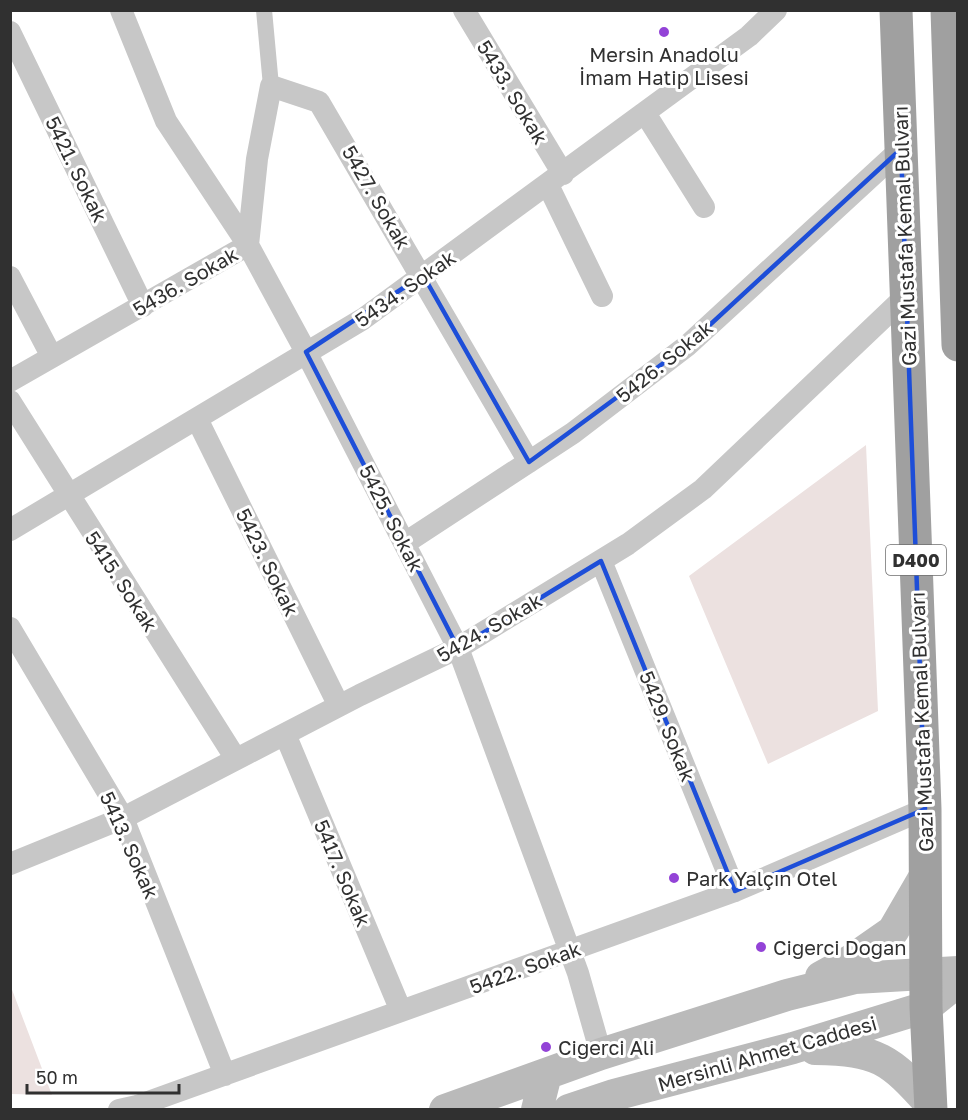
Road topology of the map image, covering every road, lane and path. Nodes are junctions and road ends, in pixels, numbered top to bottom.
1 (121, 10) edge
2 (264, 10) edge
3 (464, 10) edge
4 (776, 10) edge
5 (896, 10) edge
6 (947, 10) edge
7 (10, 32) edge
8 (271, 86) junction
9 (645, 113) junction
10 (901, 149) junction
11 (555, 179) junction
12 (955, 201) edge
13 (704, 207) dead end
14 (248, 245) junction
15 (423, 275) junction
16 (12, 286) edge
17 (602, 296) dead end
18 (906, 296) junction
19 (143, 306) junction
20 (957, 345) edge
21 (306, 352) junction
22 (52, 357) junction
23 (10, 381) edge
24 (10, 401) edge
25 (197, 419) junction
26 (529, 462) junction
27 (69, 497) junction
28 (10, 530) edge
29 (405, 543) junction
30 (601, 561) junction
31 (10, 628) edge
32 (458, 648) junction
33 (339, 706) junction
34 (285, 734) junction
35 (236, 759) junction
36 (925, 809) junction
37 (123, 818) junction
38 (10, 864) edge
39 (926, 876) junction
40 (735, 891) junction
41 (570, 951) junction
42 (947, 976) edge
43 (788, 995) junction
44 (926, 1007) junction
45 (401, 1011) junction
46 (793, 1048) junction
47 (601, 1054) junction
48 (546, 1074) junction
49 (225, 1075) junction
50 (931, 1107) edge
51 (119, 1110) edge
52 (445, 1110) edge
53 (537, 1110) edge
54 (569, 1110) edge

1 - 14 street, 5425. Sokak
2 - 8 street, 5436. Sokak
3 - 11 street, 5433. Sokak
4 - 9 street, 5434. Sokak
5 - 10 highway, Gazi Mustafa Kemal Bulvarı / D400
6 - 12 highway
7 - 19 street, 5421. Sokak
8 - 14 street, 5436. Sokak
8 - 15 street, 5427. Sokak
9 - 11 street, 5434. Sokak
9 - 13 street
10 - 18 highway, Gazi Mustafa Kemal Bulvarı / D400
10 - 26 street, 5426. Sokak
11 - 15 street, 5434. Sokak
11 - 17 street, 5433. Sokak
12 - 20 highway
14 - 19 street, 5436. Sokak
14 - 21 street, 5425. Sokak
15 - 21 street, 5434. Sokak
15 - 26 street, 5427. Sokak
16 - 22 street
18 - 30 street, 5424. Sokak
18 - 36 highway, Gazi Mustafa Kemal Bulvarı / D400
19 - 22 street, 5436. Sokak
21 - 25 street, 5434. Sokak
21 - 29 street, 5425. Sokak
22 - 23 street, 5436. Sokak
24 - 27 street, 5415. Sokak
25 - 27 street, 5434. Sokak
25 - 33 street, 5423. Sokak
26 - 29 street, 5426. Sokak
27 - 28 street, 5434. Sokak
27 - 35 street, 5415. Sokak
29 - 32 street, 5425. Sokak
30 - 32 street, 5424. Sokak
30 - 40 street, 5429. Sokak
31 - 37 street, 5413. Sokak
32 - 33 street, 5424. Sokak
32 - 41 street, 5425. Sokak
33 - 34 street, 5424. Sokak
34 - 35 street, 5424. Sokak
34 - 45 street, 5417. Sokak
35 - 37 street, 5424. Sokak
36 - 39 highway, Gazi Mustafa Kemal Bulvarı / D400
36 - 40 street, 5422. Sokak
37 - 38 street, 5424. Sokak
37 - 49 street, 5413. Sokak
39 - 42 highway, Gazi Mustafa Kemal Bulvarı / D400
39 - 43 main road
40 - 41 street, 5422. Sokak
41 - 45 street, 5422. Sokak
41 - 47 street, 5425. Sokak
42 - 43 main road
42 - 44 highway, Gazi Mustafa Kemal Bulvarı / D400
43 - 47 main road
44 - 46 main road, Mersinli Ahmet Caddesi
44 - 50 highway, Gazi Mustafa Kemal Bulvarı / D400
45 - 49 street, 5422. Sokak
46 - 50 main road
46 - 54 main road, Mersinli Ahmet Caddesi
47 - 48 main road
48 - 52 main road
48 - 53 main road
49 - 51 street, 5422. Sokak

